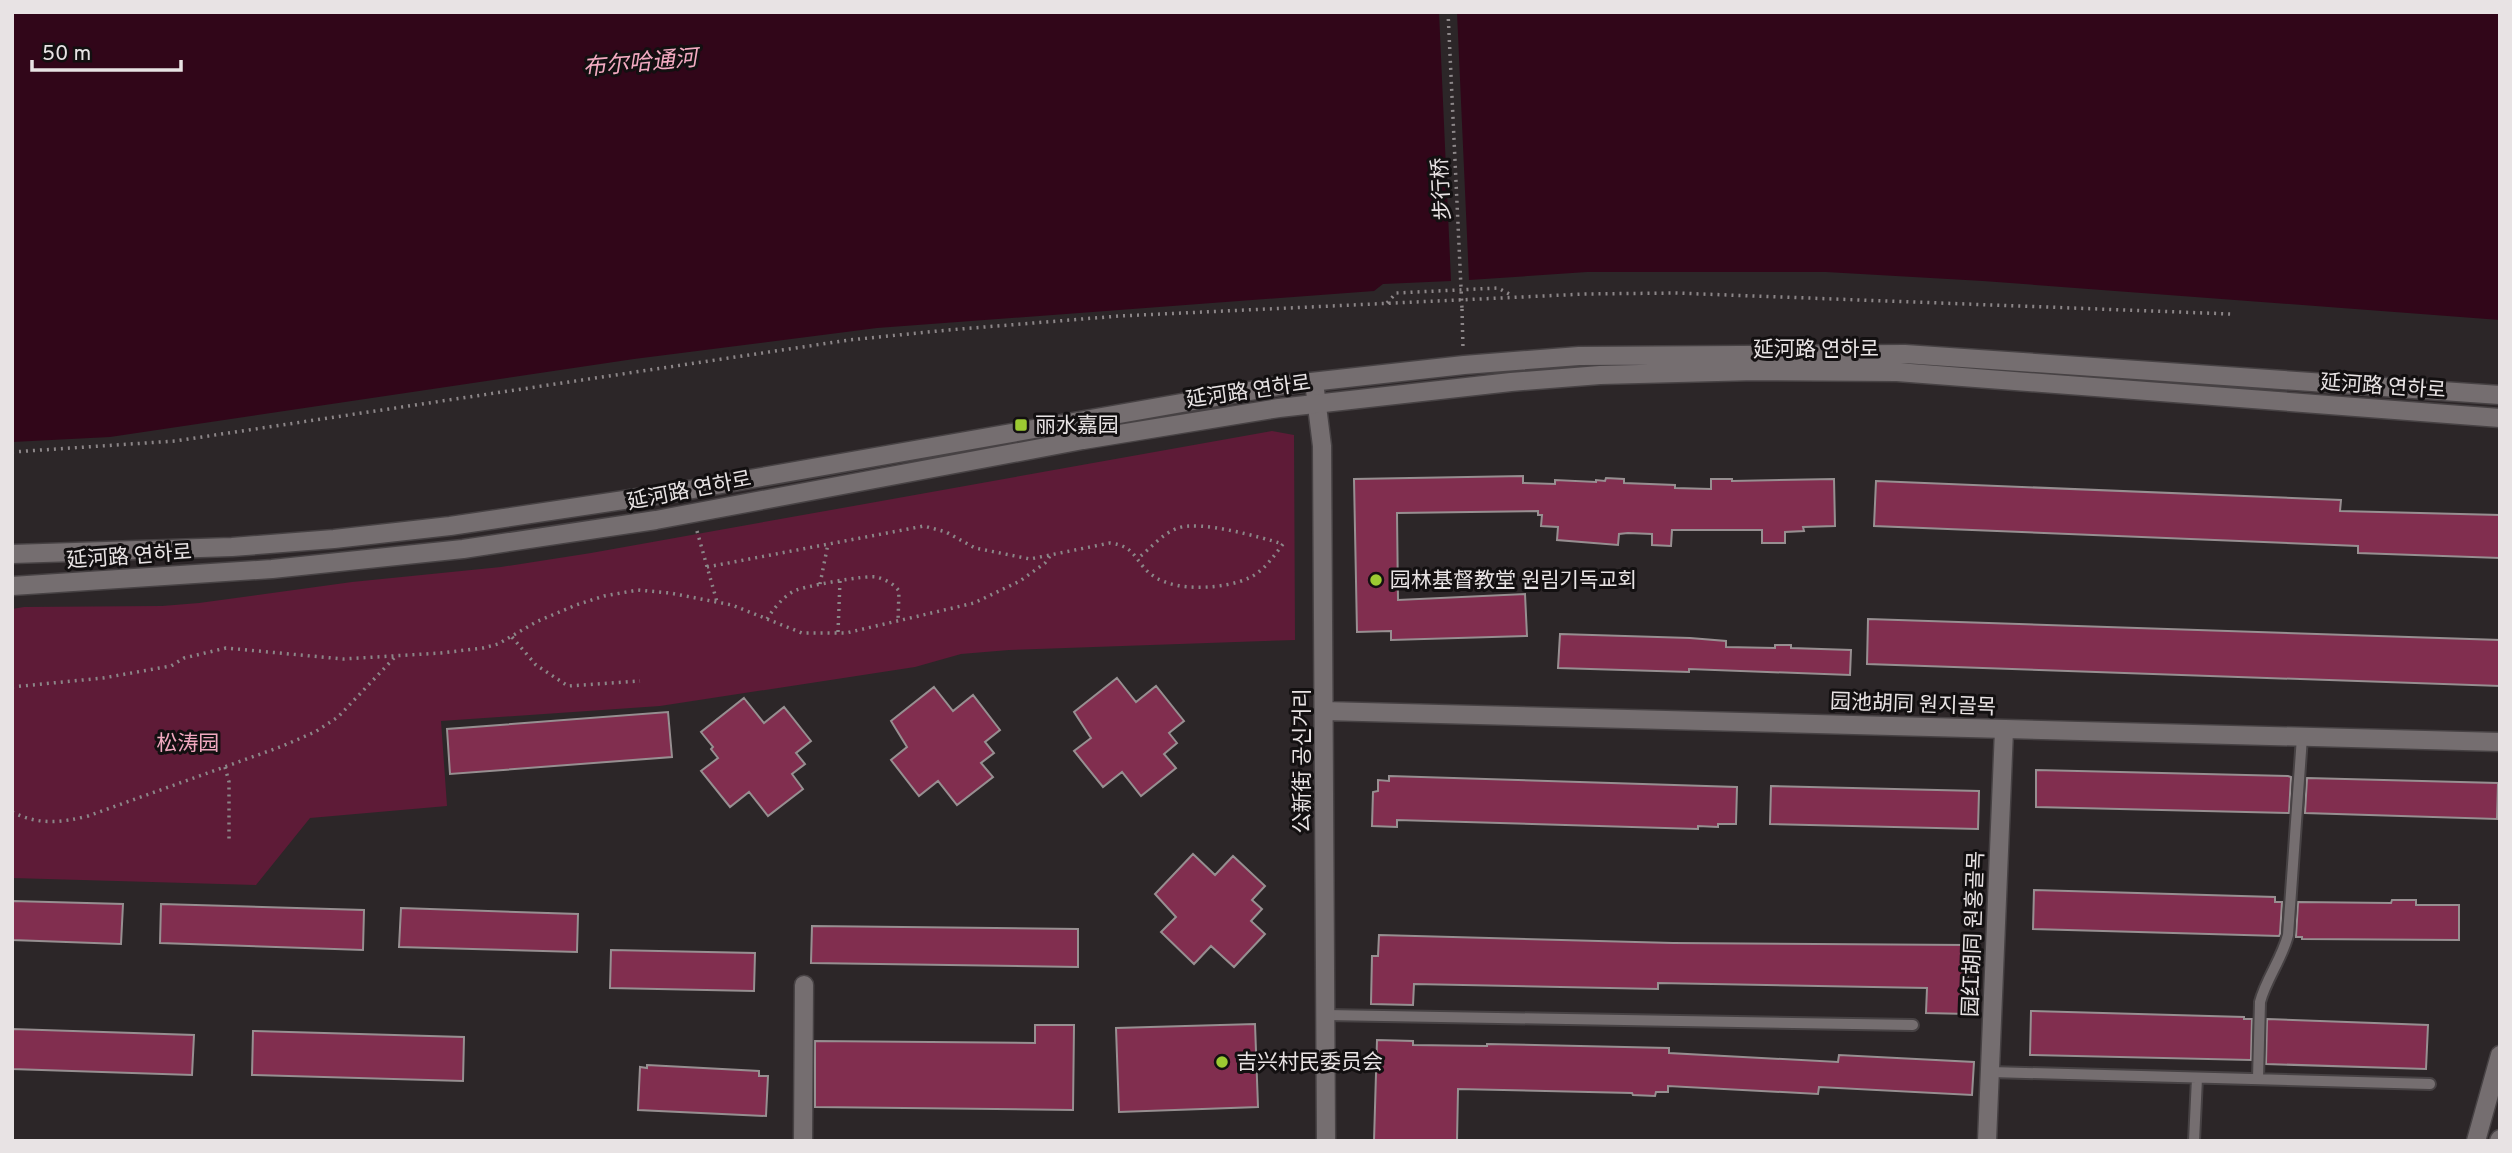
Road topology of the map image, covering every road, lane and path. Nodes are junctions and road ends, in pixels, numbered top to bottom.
1 (1448, 12) edge
2 (1461, 289) junction
3 (1515, 297) junction
4 (1387, 303) junction
5 (2231, 314) dead end
6 (1464, 365) junction
7 (1314, 382) junction
8 (2500, 396) edge
9 (1317, 403) junction
10 (2500, 418) edge
11 (12, 452) edge
12 (697, 531) dead end
13 (828, 544) junction
14 (12, 555) edge
15 (1050, 556) junction
16 (1138, 558) junction
17 (707, 567) junction
18 (840, 581) junction
19 (820, 583) junction
20 (46, 585) junction
21 (12, 586) edge
22 (12, 595) edge
23 (717, 602) junction
24 (767, 619) junction
25 (898, 622) junction
26 (838, 632) junction
27 (512, 637) junction
28 (395, 657) junction
29 (640, 681) dead end
30 (12, 687) edge
31 (1324, 710) junction
32 (2004, 730) junction
33 (2302, 737) junction
34 (2500, 743) edge
35 (225, 767) junction
36 (12, 812) edge
37 (229, 841) dead end
38 (804, 985) dead end
39 (1326, 1016) junction
40 (1913, 1025) dead end
41 (2500, 1055) edge
42 (1991, 1072) junction
43 (2197, 1078) junction
44 (2258, 1079) junction
45 (2430, 1084) dead end
46 (803, 1141) edge
47 (1326, 1141) edge
48 (1988, 1141) edge
49 (2194, 1141) edge
50 (2476, 1141) edge

1 - 2 path, 步行桥, bridge
2 - 3 path
2 - 4 path
2 - 6 path, 步行桥, bridge
3 - 4 path
3 - 5 path
4 - 11 path
6 - 7 main road, 延河路 연하로
6 - 8 main road, 延河路 연하로
7 - 9 main road, 公新街 공신거리
7 - 14 main road, 延河路 연하로
9 - 10 main road, 延河路 연하로
9 - 20 main road, 延河路 연하로
9 - 31 main road, 公新街 공신거리
12 - 17 path
13 - 15 path
13 - 17 path
13 - 19 path
15 - 16 path
15 - 25 path
16 - 16 path
17 - 23 path
18 - 19 path
18 - 25 path
18 - 26 path
19 - 24 path
20 - 21 main road, 延河路 연하로
20 - 22 main road
23 - 24 path
23 - 27 path
24 - 26 path
25 - 26 path
27 - 28 path
27 - 29 path
28 - 30 path
28 - 35 path
31 - 32 main road, 园池胡同 원지골목
31 - 39 main road, 公新街 공신거리
32 - 33 main road, 园池胡同 원지골목
32 - 42 main road, 园红胡同 원홍골목
33 - 34 main road, 园池胡同 원지골목
33 - 44 lane
35 - 36 path
35 - 37 path
38 - 46 main road
39 - 40 lane
39 - 47 main road, 公新街 공신거리
41 - 50 main road
42 - 43 lane
42 - 48 main road, 园红胡同 원홍골목
43 - 44 lane
43 - 49 lane
44 - 45 lane

